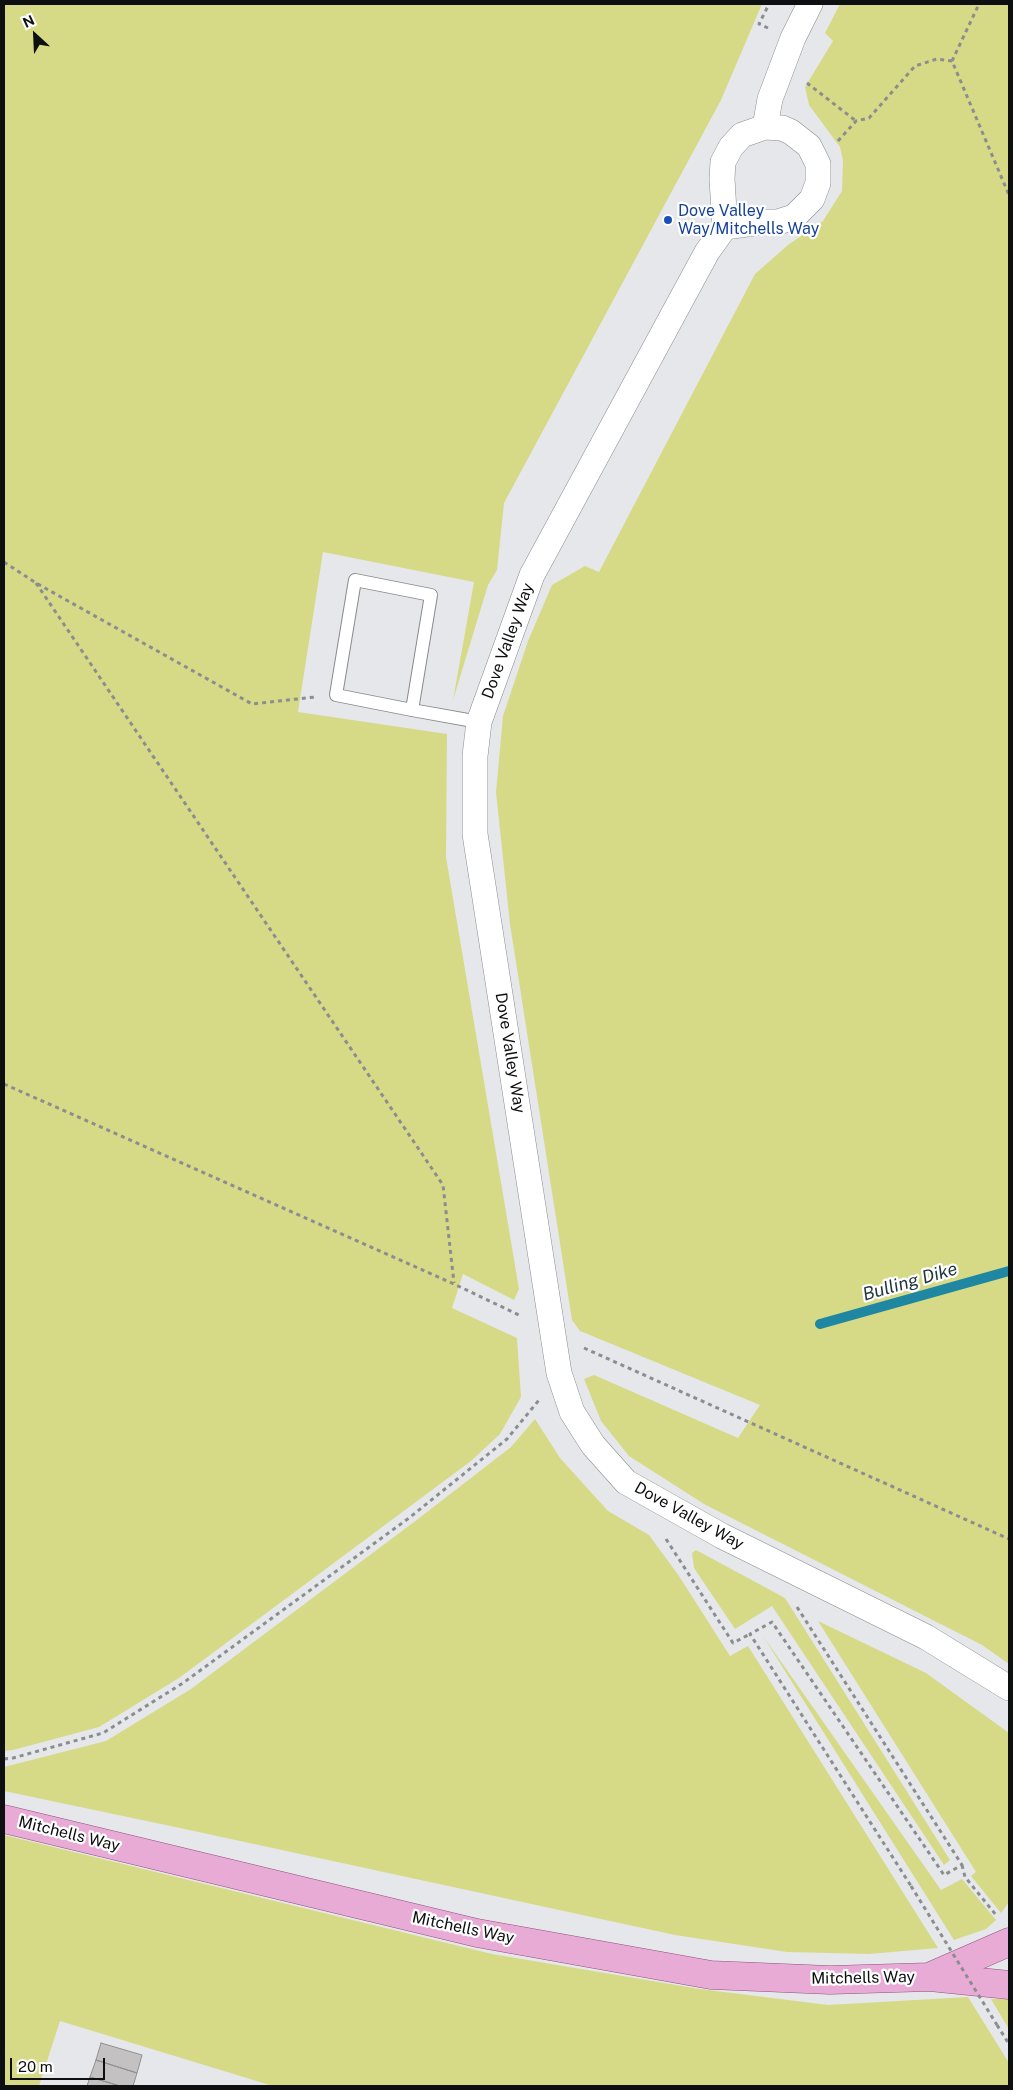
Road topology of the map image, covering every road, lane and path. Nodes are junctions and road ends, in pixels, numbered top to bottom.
1 (810, 4) edge
2 (979, 4) edge
3 (952, 61) junction
4 (765, 127) junction
5 (818, 164) junction
6 (1009, 195) edge
7 (725, 227) junction
8 (4, 562) edge
9 (36, 583) junction
10 (336, 695) junction
11 (412, 710) junction
12 (479, 722) junction
13 (4, 1084) edge
14 (585, 1349) dead end
15 (559, 1373) junction
16 (665, 1538) dead end
17 (1009, 1539) edge
18 (794, 1602) dead end
19 (750, 1634) junction
20 (1009, 1688) edge
21 (4, 1759) edge
22 (4, 1819) edge
23 (962, 1865) junction
24 (1006, 1932) edge
25 (930, 1977) junction
26 (1009, 1985) edge
27 (1009, 2044) edge

1 - 4 street
2 - 3 path
3 - 5 path
3 - 6 path
4 - 5 street
4 - 7 street
5 - 7 street
7 - 12 street, Dove Valley Way
8 - 9 path
9 - 10 path
9 - 13 path
10 - 11 lane
10 - 11 lane
11 - 12 lane
12 - 15 street, Dove Valley Way
14 - 17 path
15 - 20 street, Dove Valley Way
15 - 21 path
16 - 19 path
18 - 23 path
19 - 23 path
19 - 27 path, bridge
22 - 25 main road, Mitchells Way
23 - 24 path
24 - 25 main road, Mitchells Way
25 - 26 main road, Mitchells Way

